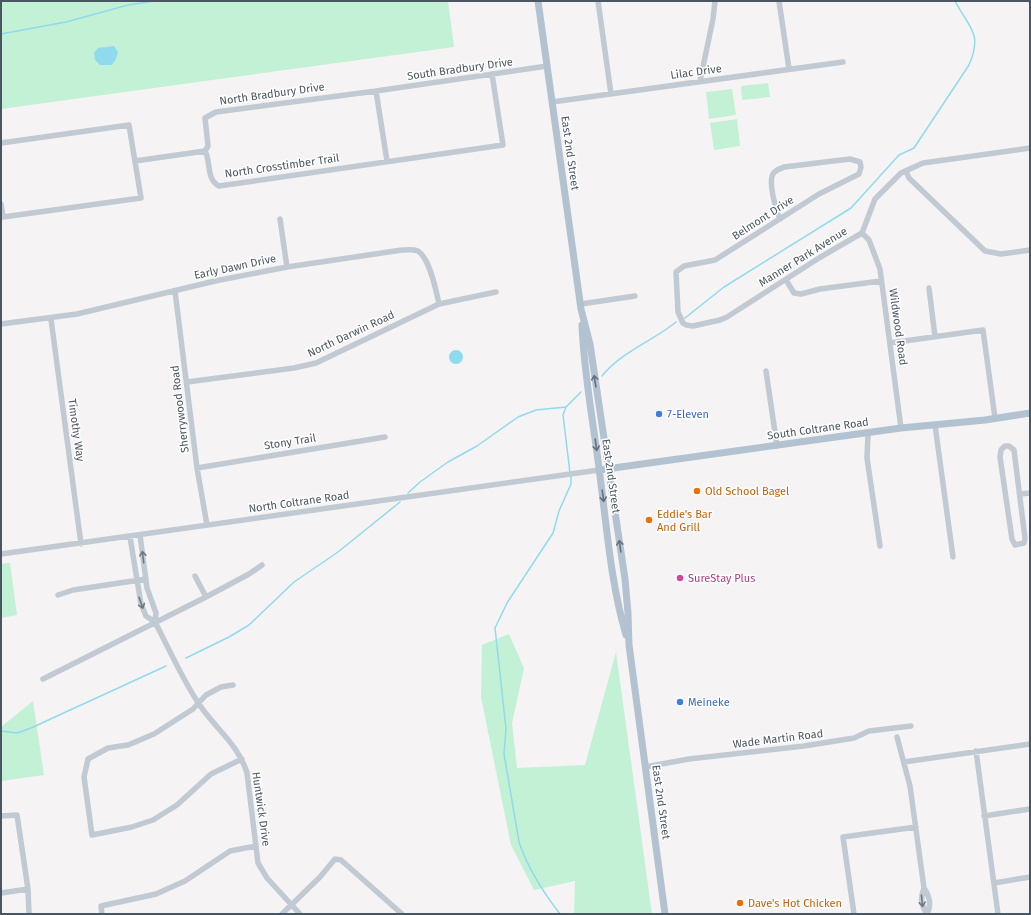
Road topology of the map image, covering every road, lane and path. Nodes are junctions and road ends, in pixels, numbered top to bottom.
1 (538, 1) edge
2 (598, 1) edge
3 (715, 1) edge
4 (779, 1) edge
5 (844, 62) dead end
6 (547, 66) junction
7 (789, 69) junction
8 (492, 74) junction
9 (700, 81) junction
10 (376, 91) junction
11 (611, 94) junction
12 (552, 102) junction
13 (1, 143) edge
14 (1030, 148) edge
15 (205, 151) junction
16 (135, 161) junction
17 (387, 161) junction
18 (906, 171) junction
19 (1, 204) edge
20 (280, 219) dead end
21 (780, 219) junction
22 (862, 233) junction
23 (1030, 250) edge
24 (286, 266) junction
25 (786, 280) junction
26 (881, 281) junction
27 (929, 288) dead end
28 (175, 291) junction
29 (496, 292) dead end
30 (635, 296) dead end
31 (439, 304) junction
32 (581, 306) junction
33 (51, 319) junction
34 (683, 323) joint
35 (1, 324) edge
36 (936, 337) junction
37 (890, 343) junction
38 (766, 371) dead end
39 (187, 382) junction
40 (1030, 413) edge
41 (995, 418) junction
42 (935, 425) junction
43 (902, 428) junction
44 (868, 433) junction
45 (385, 437) dead end
46 (777, 446) junction
47 (197, 468) junction
48 (609, 469) junction
49 (599, 470) junction
50 (1030, 493) edge
51 (1020, 494) junction
52 (207, 525) junction
53 (140, 535) junction
54 (130, 537) junction
55 (81, 544) junction
56 (880, 546) dead end
57 (610, 551) junction
58 (1, 554) edge
59 (953, 557) dead end
60 (262, 565) dead end
61 (195, 576) dead end
62 (146, 579) junction
63 (625, 579) junction
64 (136, 580) junction
65 (58, 595) dead end
66 (206, 597) junction
67 (155, 622) junction
68 (629, 645) junction
69 (43, 679) dead end
70 (233, 685) dead end
71 (198, 703) junction
72 (911, 726) dead end
73 (897, 737) dead end
74 (1030, 744) edge
75 (976, 751) junction
76 (242, 759) junction
77 (904, 762) junction
78 (645, 767) junction
79 (1030, 809) edge
80 (1, 816) edge
81 (984, 816) junction
82 (916, 826) junction
83 (256, 846) junction
84 (1030, 878) edge
85 (994, 883) junction
86 (28, 889) junction
87 (1, 893) edge
88 (291, 905) junction
89 (29, 914) edge
90 (102, 914) edge
91 (282, 914) edge
92 (300, 914) edge
93 (402, 914) edge
94 (666, 914) edge
95 (854, 914) edge
96 (927, 914) edge
97 (998, 914) edge

1 - 6 main road, East 2nd Street
2 - 11 street
3 - 9 street
4 - 7 street
5 - 7 street, Lilac Drive
6 - 8 street, South Bradbury Drive
6 - 12 main road, East 2nd Street
7 - 9 street, Lilac Drive
8 - 10 street, South Bradbury Drive
8 - 17 street
9 - 11 street, Lilac Drive
10 - 15 street, North Bradbury Drive
10 - 17 street
11 - 12 street, Lilac Drive
12 - 32 main road, East 2nd Street
13 - 16 street
14 - 18 street, Manner Park Avenue
15 - 16 street
15 - 17 street, North Crosstimber Trail
16 - 19 street
18 - 22 street, Manner Park Avenue
18 - 23 street
20 - 24 street
21 - 21 street, Belmont Drive
21 - 34 street, Belmont Drive
22 - 25 street, Manner Park Avenue
22 - 26 street, Wildwood Road
24 - 28 street, Early Dawn Drive
24 - 31 street, Early Dawn Drive
25 - 26 street
25 - 34 street, Manner Park Avenue
26 - 37 street, Wildwood Road
27 - 36 street
28 - 33 street, Early Dawn Drive
28 - 39 street, Sherrywood Road
29 - 31 street, North Darwin Road
30 - 32 street
31 - 39 street, North Darwin Road
48 -> 32 main road, East 2nd Street
32 -> 49 main road, East 2nd Street
33 - 35 street, Early Dawn Drive
33 - 55 street, Timothy Way
36 - 37 street
36 - 41 street
37 - 43 street, Wildwood Road
38 - 46 street
39 - 47 street, Sherrywood Road
40 - 41 main road, South Coltrane Road
41 - 42 main road, South Coltrane Road
42 - 43 main road, South Coltrane Road
42 - 59 street
43 - 44 main road, South Coltrane Road
44 - 46 main road, South Coltrane Road
44 - 56 street
45 - 47 street, Stony Trail
46 - 48 main road, South Coltrane Road
47 - 52 street, Sherrywood Road
48 - 49 main road, South Coltrane Road
63 -> 48 main road, East 2nd Street
49 - 52 street, North Coltrane Road
49 -> 57 main road, East 2nd Street
50 - 51 street
51 - 51 street
52 - 53 street, North Coltrane Road
53 - 54 street, North Coltrane Road
62 -> 53 street, Huntwick Drive
54 - 55 street, North Coltrane Road
54 - 64 street, Huntwick Drive
55 - 58 street, North Coltrane Road
57 - 63 main road
57 - 68 main road, East 2nd Street
60 - 66 street
61 - 66 street
62 - 64 street
62 - 67 street, Huntwick Drive
63 - 68 main road, East 2nd Street
64 - 65 street
64 -> 67 street, Huntwick Drive
66 - 67 street
67 - 69 street
67 - 71 street, Huntwick Drive
68 - 78 main road, East 2nd Street
70 - 71 street
71 - 76 street, Huntwick Drive
71 - 76 street
72 - 78 street, Wade Martin Road
73 - 77 street
74 - 75 street
75 - 77 street
75 - 81 street
76 - 83 street, Huntwick Drive
77 - 82 street
78 - 94 main road, East 2nd Street
79 - 81 street
80 - 86 street
81 - 85 street
82 - 95 street
82 - 96 street
83 - 88 street, Huntwick Drive
83 - 90 street
84 - 85 street
85 - 97 street
86 - 87 street
86 - 89 street
88 - 91 street
88 - 92 street, Huntwick Drive
88 - 93 street

